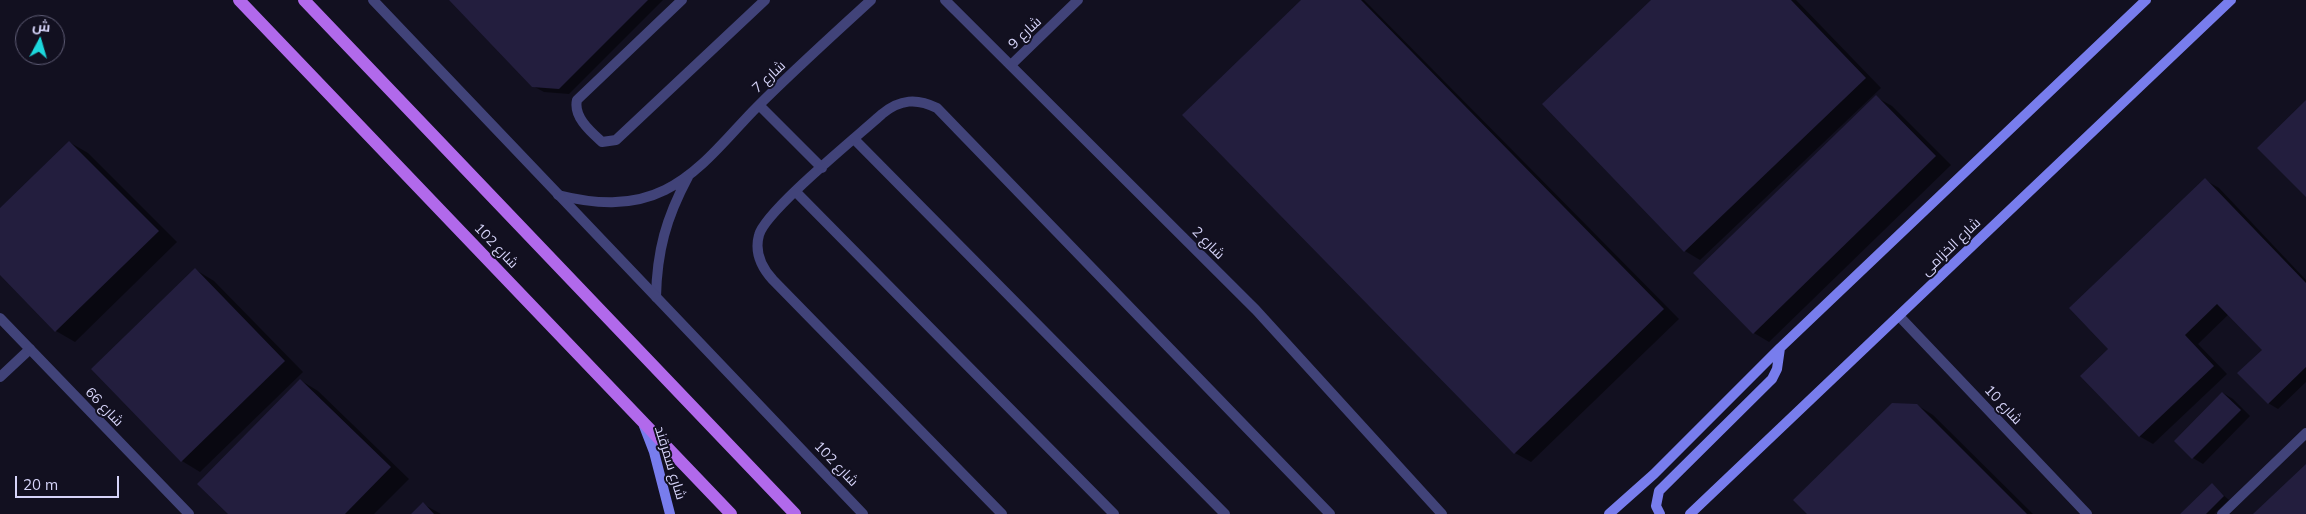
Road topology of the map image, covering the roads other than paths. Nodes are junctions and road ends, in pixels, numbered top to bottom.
1 (239, 0) edge
2 (304, 0) edge
3 (373, 0) edge
4 (682, 0) edge
5 (765, 0) edge
6 (871, 0) edge
7 (945, 0) edge
8 (1078, 0) edge
9 (2146, 0) edge
10 (2231, 0) edge
11 (1012, 64) junction
12 (759, 104) junction
13 (854, 139) junction
14 (822, 168) junction
15 (688, 176) junction
16 (796, 192) junction
17 (558, 195) junction
18 (656, 297) junction
19 (1899, 316) junction
20 (0, 318) edge
21 (1780, 348) junction
22 (30, 349) junction
23 (0, 377) edge
24 (642, 420) junction
25 (2306, 433) edge
26 (189, 514) edge
27 (670, 514) edge
28 (731, 514) edge
29 (795, 514) edge
30 (863, 514) edge
31 (1002, 514) edge
32 (1114, 514) edge
33 (1225, 514) edge
34 (1330, 514) edge
35 (1442, 514) edge
36 (1609, 514) edge
37 (1660, 514) edge
38 (1690, 514) edge
39 (2087, 514) edge
40 (2222, 514) edge

1 - 24 main road, شارع 102
2 - 29 main road
3 - 17 street, شارع 102
4 - 5 street
6 - 12 street, شارع 7
7 - 11 street, شارع 2
8 - 11 street, شارع 9
9 - 21 street
10 - 19 street, شارع الخزامى
11 - 35 street, شارع 2
12 - 14 street
12 - 15 street, شارع 7
13 - 14 street
13 - 33 street
13 - 34 street
14 - 16 street
15 - 17 street, شارع 7
15 - 18 street, شارع 7
16 - 31 street
16 - 32 street
17 - 18 street, شارع 102
18 - 30 street, شارع 102
19 - 38 street, شارع الخزامى
19 - 39 street, شارع 10
20 - 22 street, شارع 66
21 - 36 street
21 - 37 street
22 - 23 street
22 - 26 street, شارع 66
24 - 27 street, شارع سمرقند
24 - 28 main road, شارع 102
25 - 40 street

